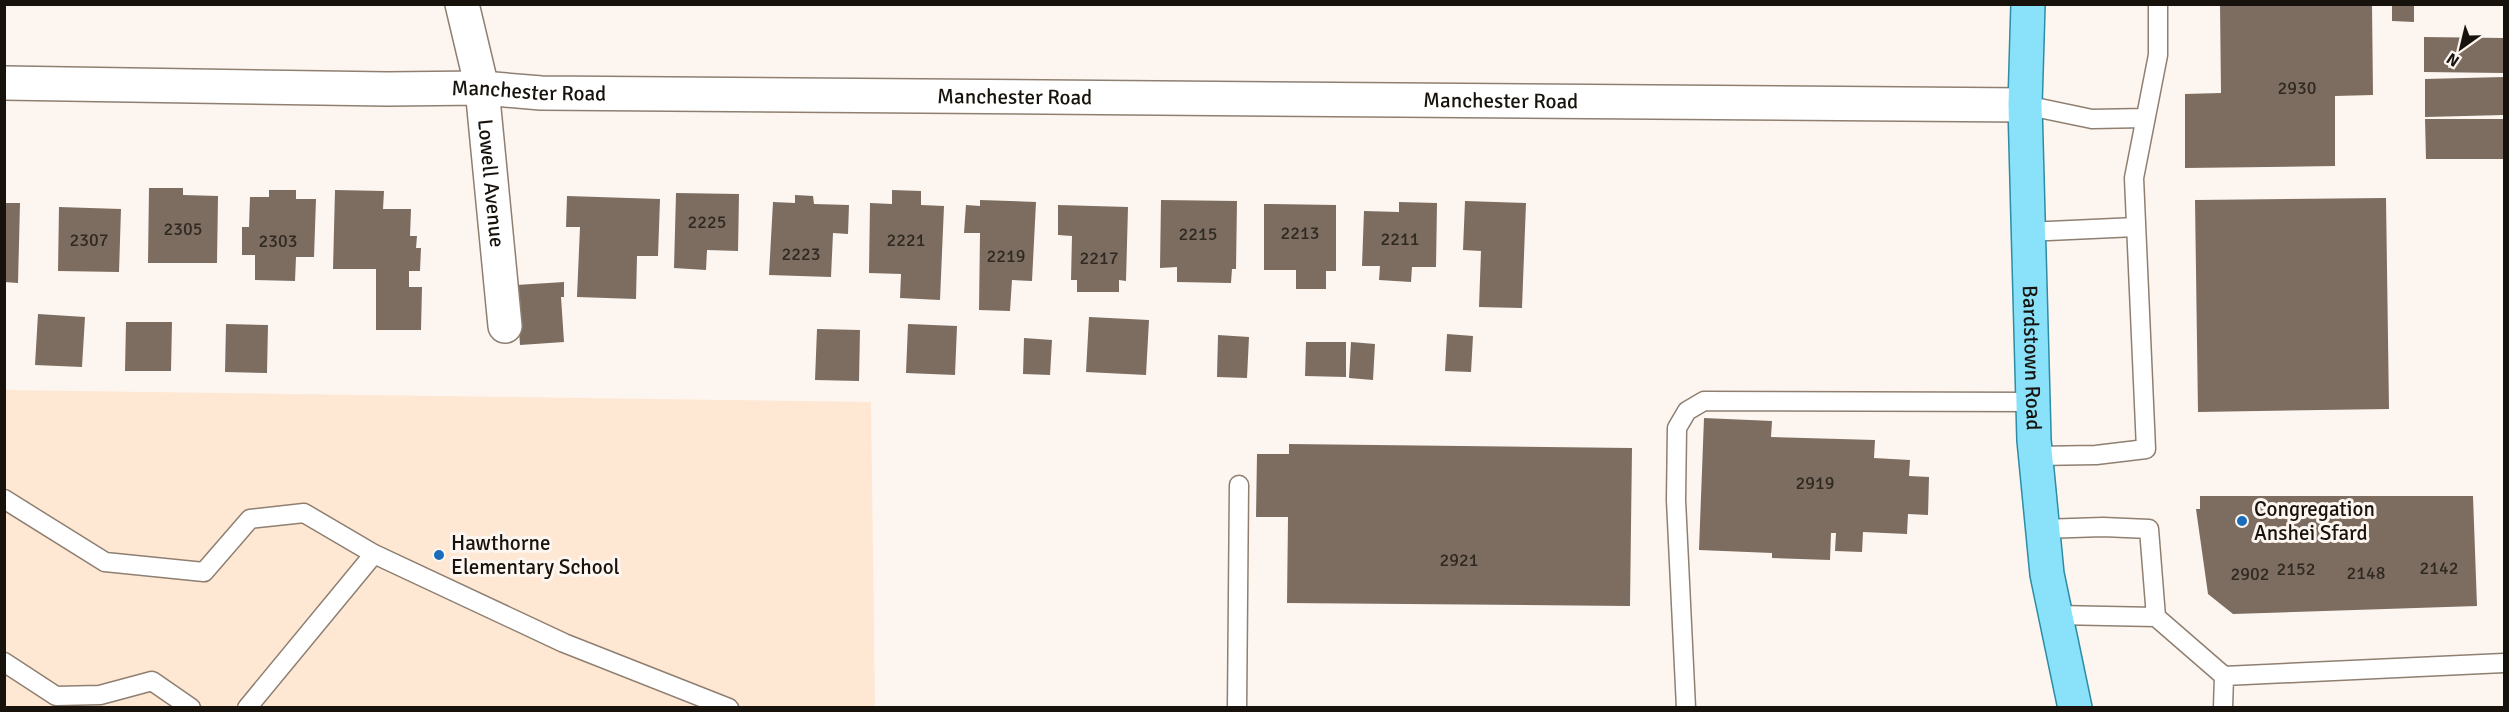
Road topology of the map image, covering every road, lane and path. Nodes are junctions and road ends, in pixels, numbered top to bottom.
1 (462, 4) edge
2 (2028, 4) edge
3 (2158, 4) edge
4 (4, 83) edge
5 (482, 88) junction
6 (2025, 105) junction
7 (2145, 118) junction
8 (2136, 227) junction
9 (2028, 232) junction
10 (505, 326) dead end
11 (2032, 402) junction
12 (2035, 456) junction
13 (1239, 485) dead end
14 (4, 499) edge
15 (2042, 529) junction
16 (374, 554) junction
17 (2056, 615) junction
18 (2156, 617) junction
19 (4, 662) edge
20 (2505, 663) edge
21 (2224, 676) junction
22 (191, 708) edge
23 (247, 708) edge
24 (729, 708) edge
25 (1237, 708) edge
26 (1686, 708) edge
27 (2075, 708) edge
28 (2223, 708) edge

1 - 5 street, Lowell Avenue
2 - 6 main road, Bardstown Road
3 - 7 lane
4 - 5 street, Manchester Road
5 - 6 street, Manchester Road
5 - 10 street, Lowell Avenue
6 - 7 lane
6 - 9 main road, Bardstown Road
7 - 8 lane
8 - 9 lane
8 - 12 lane
9 - 11 main road, Bardstown Road
11 - 12 main road, Bardstown Road
11 - 26 lane
12 - 15 main road, Bardstown Road
13 - 25 lane
14 - 16 lane
15 - 17 main road, Bardstown Road
15 - 18 lane
16 - 23 lane
16 - 24 lane
17 - 18 lane
17 - 27 main road, Bardstown Road
18 - 21 lane
19 - 22 lane
20 - 21 lane
21 - 28 lane

